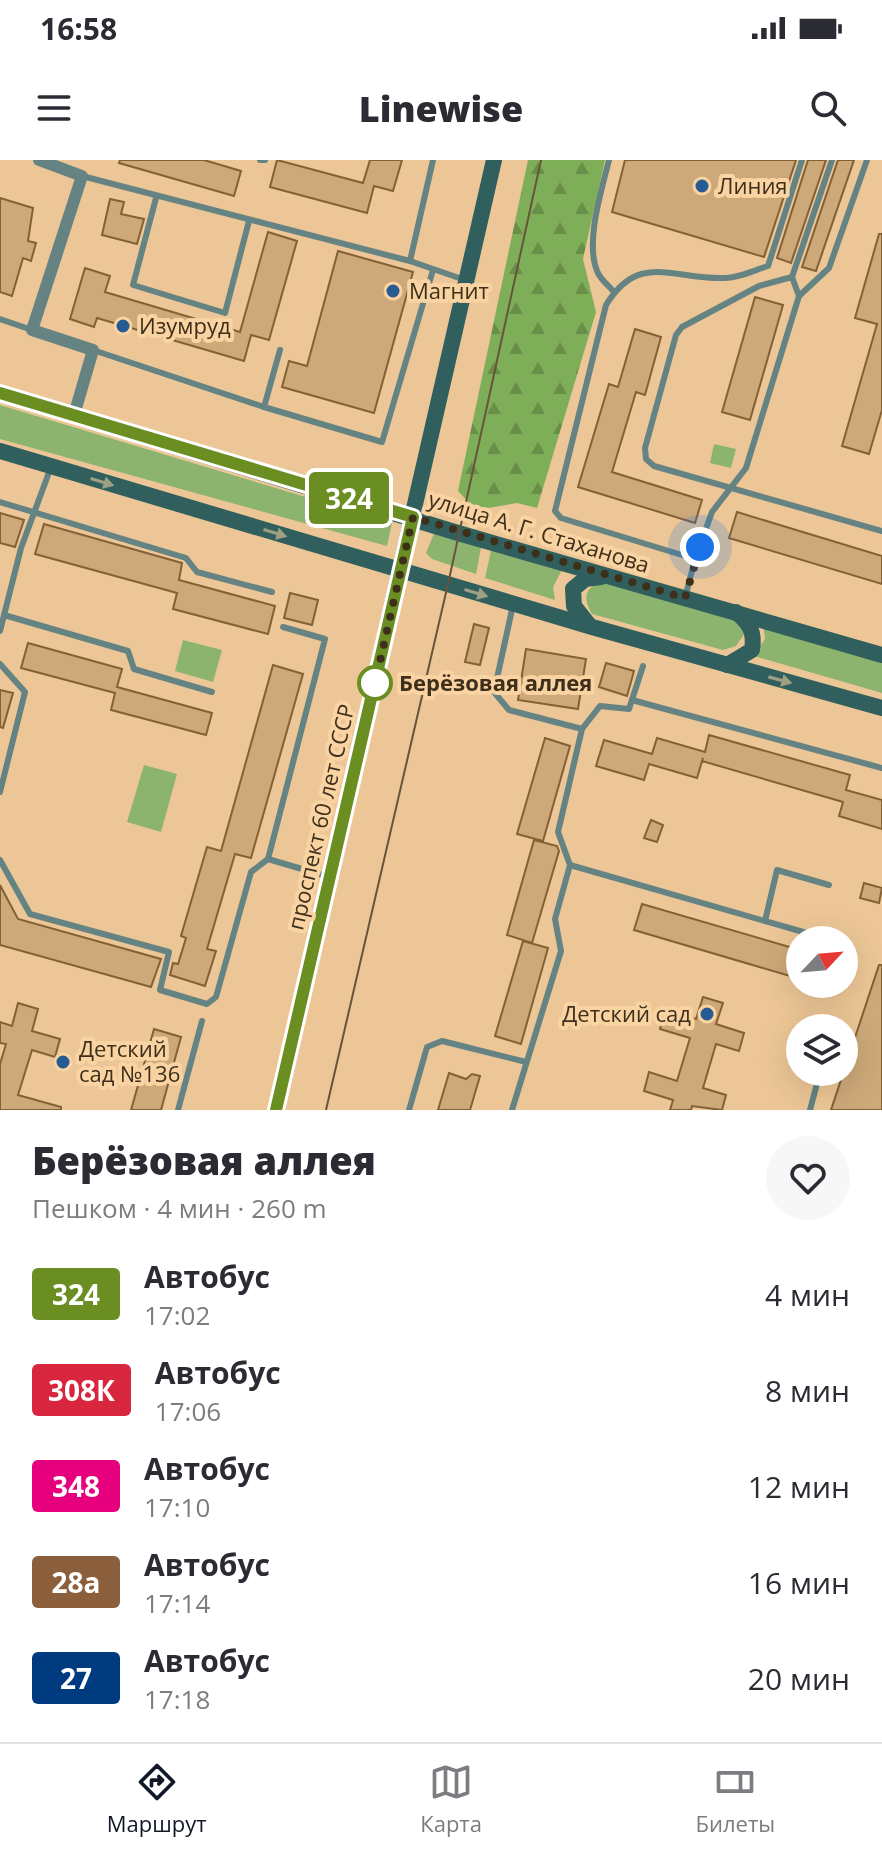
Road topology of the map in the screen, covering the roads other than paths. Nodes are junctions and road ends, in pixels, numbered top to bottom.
1 (39, 160) edge
2 (433, 160) edge
3 (494, 160) edge
4 (609, 160) edge
5 (802, 160) edge
6 (832, 160) edge
7 (867, 160) edge
8 (82, 176) junction
9 (156, 198) junction
10 (249, 221) junction
11 (410, 261) junction
12 (433, 270) junction
13 (792, 277) junction
14 (466, 280) junction
15 (614, 292) junction
16 (799, 296) junction
17 (0, 319) edge
18 (32, 330) junction
19 (93, 350) junction
20 (280, 350) dead end
21 (0, 393) edge
22 (264, 407) junction
23 (74, 415) junction
24 (0, 451) edge
25 (51, 467) junction
26 (732, 487) junction
27 (0, 502) edge
28 (33, 512) junction
29 (413, 517) junction
30 (882, 531) edge
31 (695, 559) junction
32 (401, 571) junction
33 (606, 576) junction
34 (272, 592) dead end
35 (685, 598) junction
36 (513, 604) junction
37 (735, 612) junction
38 (4, 615) junction
39 (283, 627) dead end
40 (592, 627) junction
41 (0, 631) edge
42 (882, 655) edge
43 (0, 664) edge
44 (727, 665) junction
45 (643, 666) dead end
46 (212, 692) dead end
47 (632, 700) junction
48 (882, 708) edge
49 (582, 729) junction
50 (882, 768) edge
51 (0, 792) edge
52 (268, 859) junction
53 (0, 860) edge
54 (570, 865) junction
55 (330, 877) junction
56 (829, 885) dead end
57 (765, 921) junction
58 (786, 927) edge
59 (202, 1021) dead end
60 (526, 1062) junction
61 (816, 1086) edge
62 (178, 1110) edge
63 (276, 1110) edge
64 (409, 1110) edge
65 (512, 1110) edge
66 (810, 1110) edge

1 - 8 street
2 - 11 lane
3 - 14 main road, проспект 60 лет СССР
4 - 15 lane
5 - 15 lane
6 - 13 lane
7 - 16 lane
8 - 9 lane
8 - 18 street
9 - 10 lane
9 - 10 lane
10 - 11 lane
11 - 12 lane
12 - 14 lane
12 - 22 lane
13 - 16 lane
13 - 26 lane
14 - 29 main road, проспект 60 лет СССР
15 - 31 lane
16 - 26 lane
17 - 18 lane
18 - 19 street
19 - 22 lane
19 - 23 street
20 - 22 lane
21 - 23 main road, улица А. Г. Стаханова
23 - 29 main road, улица А. Г. Стаханова
24 - 25 main road
25 - 28 lane
25 -> 32 main road
26 - 30 lane
26 - 31 lane
27 - 28 lane
28 - 34 lane
28 - 38 lane
29 - 32 main road, проспект 60 лет СССР
29 - 33 main road, улица А. Г. Стаханова
31 - 35 lane
32 -> 36 main road
32 - 55 main road, проспект 60 лет СССР
33 - 35 main road, улица А. Г. Стаханова
33 - 40 main road
35 - 37 main road, улица А. Г. Стаханова
36 - 40 main road
36 - 49 lane
37 - 42 main road, улица А. Г. Стаханова
37 - 44 main road
38 - 41 lane
38 - 46 lane
39 - 52 lane
40 - 44 main road
43 - 51 lane
44 -> 48 main road
45 - 47 lane
47 - 49 lane
47 - 50 lane
49 - 54 lane
52 - 53 lane
52 - 55 lane
54 - 57 lane
54 - 60 lane
55 - 63 main road, проспект 60 лет СССР
56 - 57 lane
57 - 58 lane
59 - 62 lane
60 - 64 lane
60 - 65 lane
61 - 66 lane

